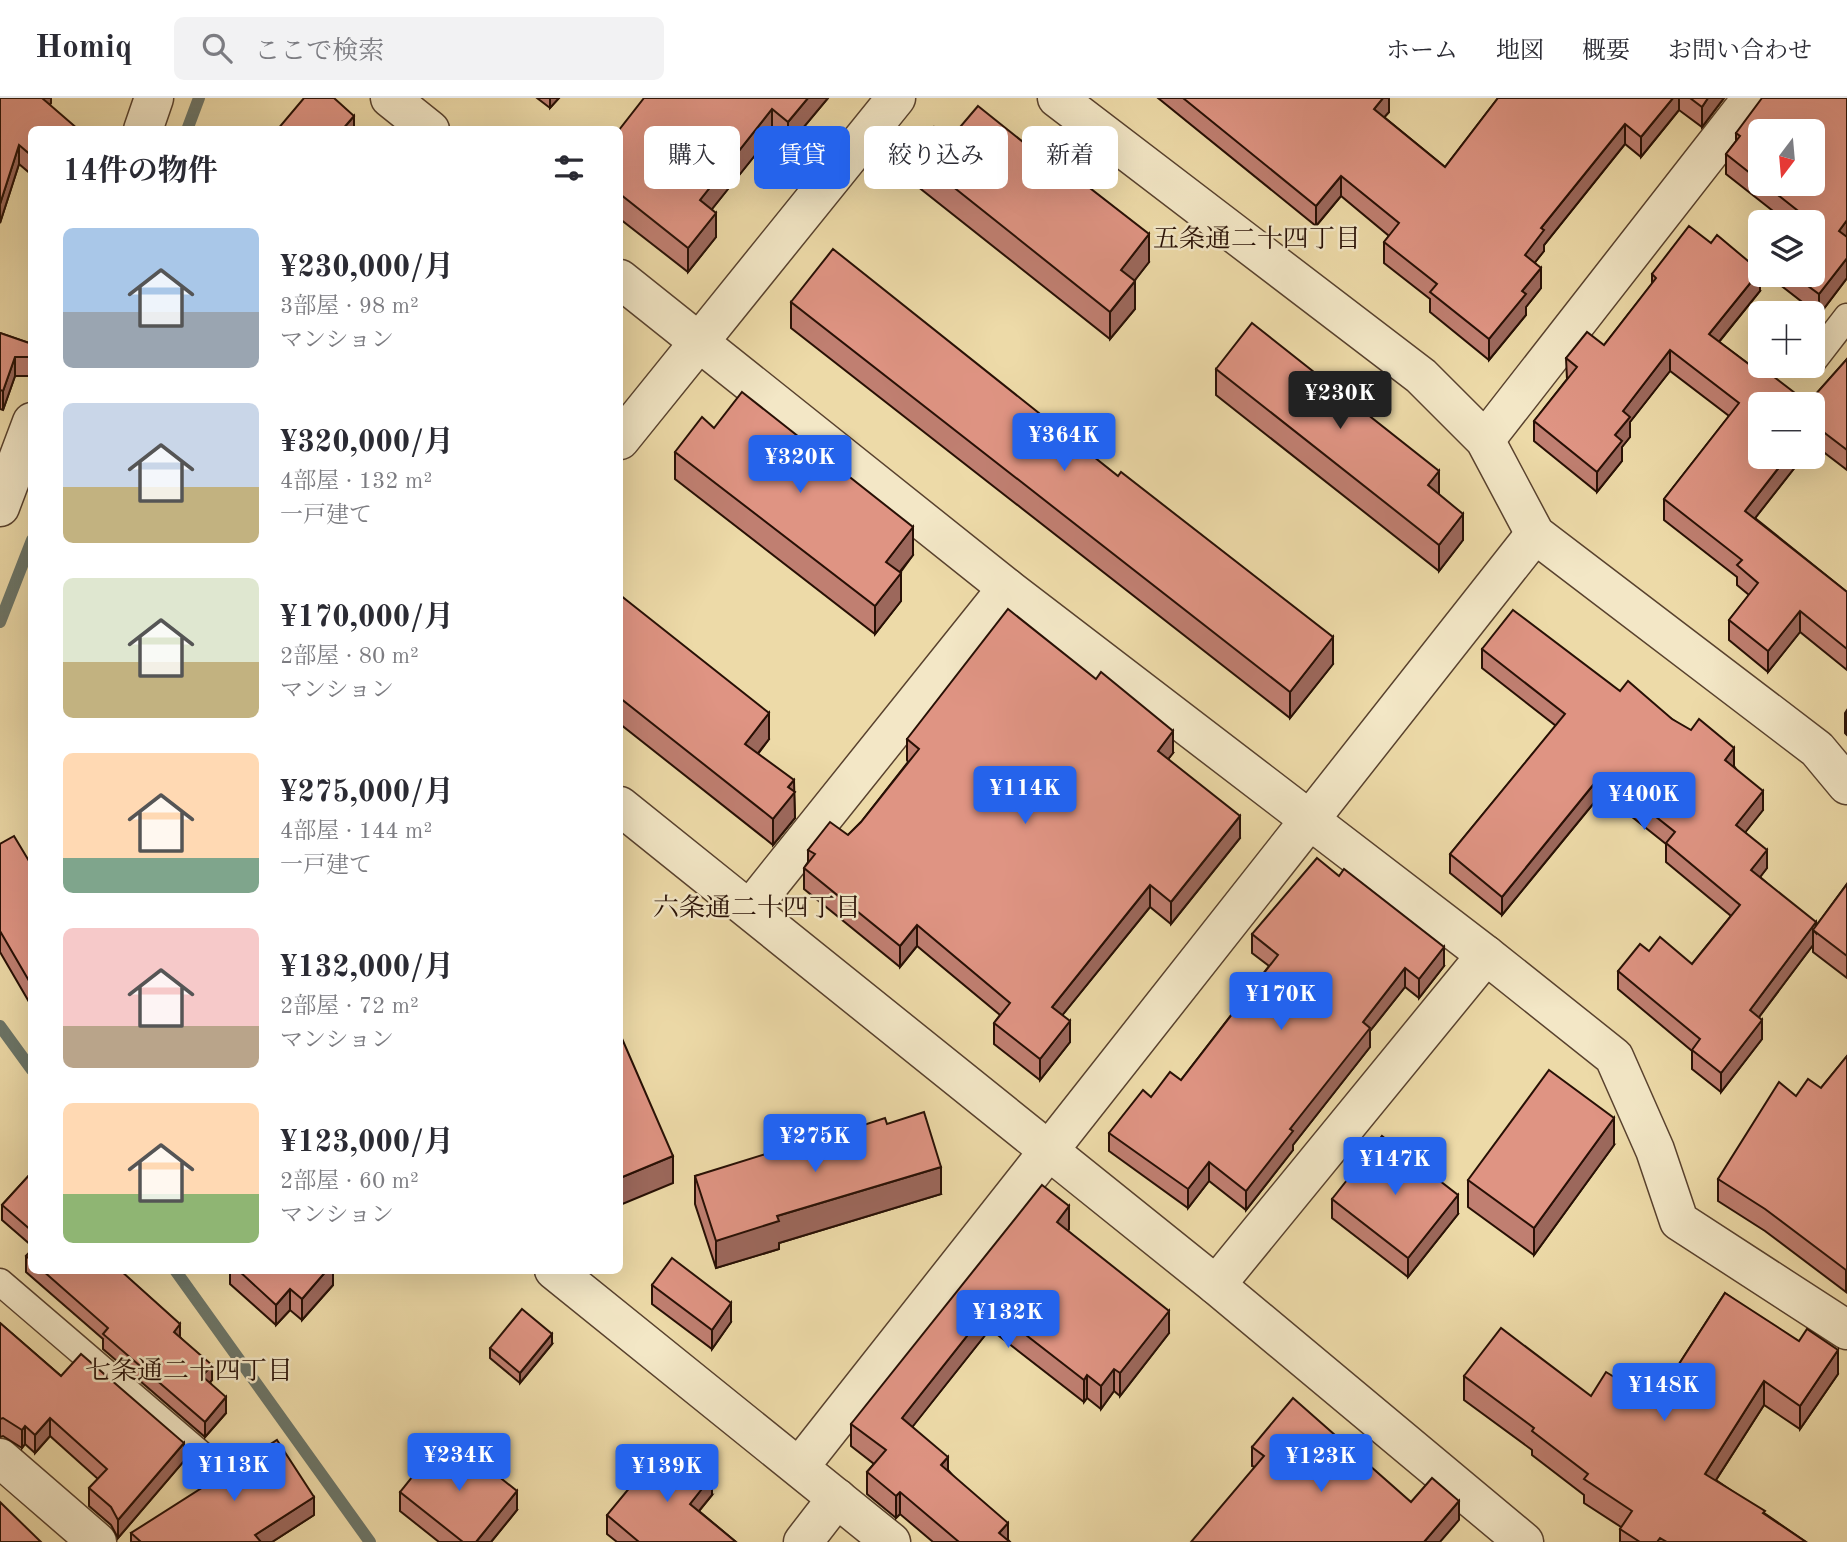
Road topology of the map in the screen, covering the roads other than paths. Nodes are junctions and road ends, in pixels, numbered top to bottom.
1 (155, 98) edge
2 (390, 98) edge
3 (896, 98) edge
4 (1057, 98) edge
5 (1752, 98) edge
6 (144, 126) edge
7 (425, 126) edge
8 (623, 281) edge
9 (1847, 317) edge
10 (697, 341) junction
11 (1825, 346) edge
12 (28, 433) edge
13 (623, 436) edge
14 (1485, 440) junction
15 (11, 481) edge
16 (1535, 534) junction
17 (1007, 588) junction
18 (1847, 785) edge
19 (623, 808) edge
20 (1310, 823) junction
21 (750, 909) junction
22 (1486, 955) junction
23 (1050, 1153) junction
24 (559, 1274) edge
25 (0, 1282) edge
26 (1216, 1285) junction
27 (1847, 1330) edge
28 (0, 1458) edge
29 (211, 1463) dead end
30 (800, 1466) junction
31 (837, 1498) junction
32 (97, 1542) edge
33 (803, 1542) edge
34 (891, 1542) edge
35 (1524, 1542) edge

1 - 6 street
2 - 7 street
3 - 10 street
4 - 14 street
5 - 14 street
8 - 10 street
9 - 11 lane
10 - 13 street
10 - 17 street
12 - 15 street
14 - 16 street
16 - 18 street
16 - 20 street
17 - 20 street
17 - 21 street
19 - 21 street
20 - 22 street
20 - 23 street
21 - 23 street
22 - 26 street
22 - 27 street
23 - 26 street
23 - 30 street
24 - 30 street
25 - 29 lane
26 - 35 street
28 - 32 street
30 - 31 street
31 - 33 street
31 - 34 street

